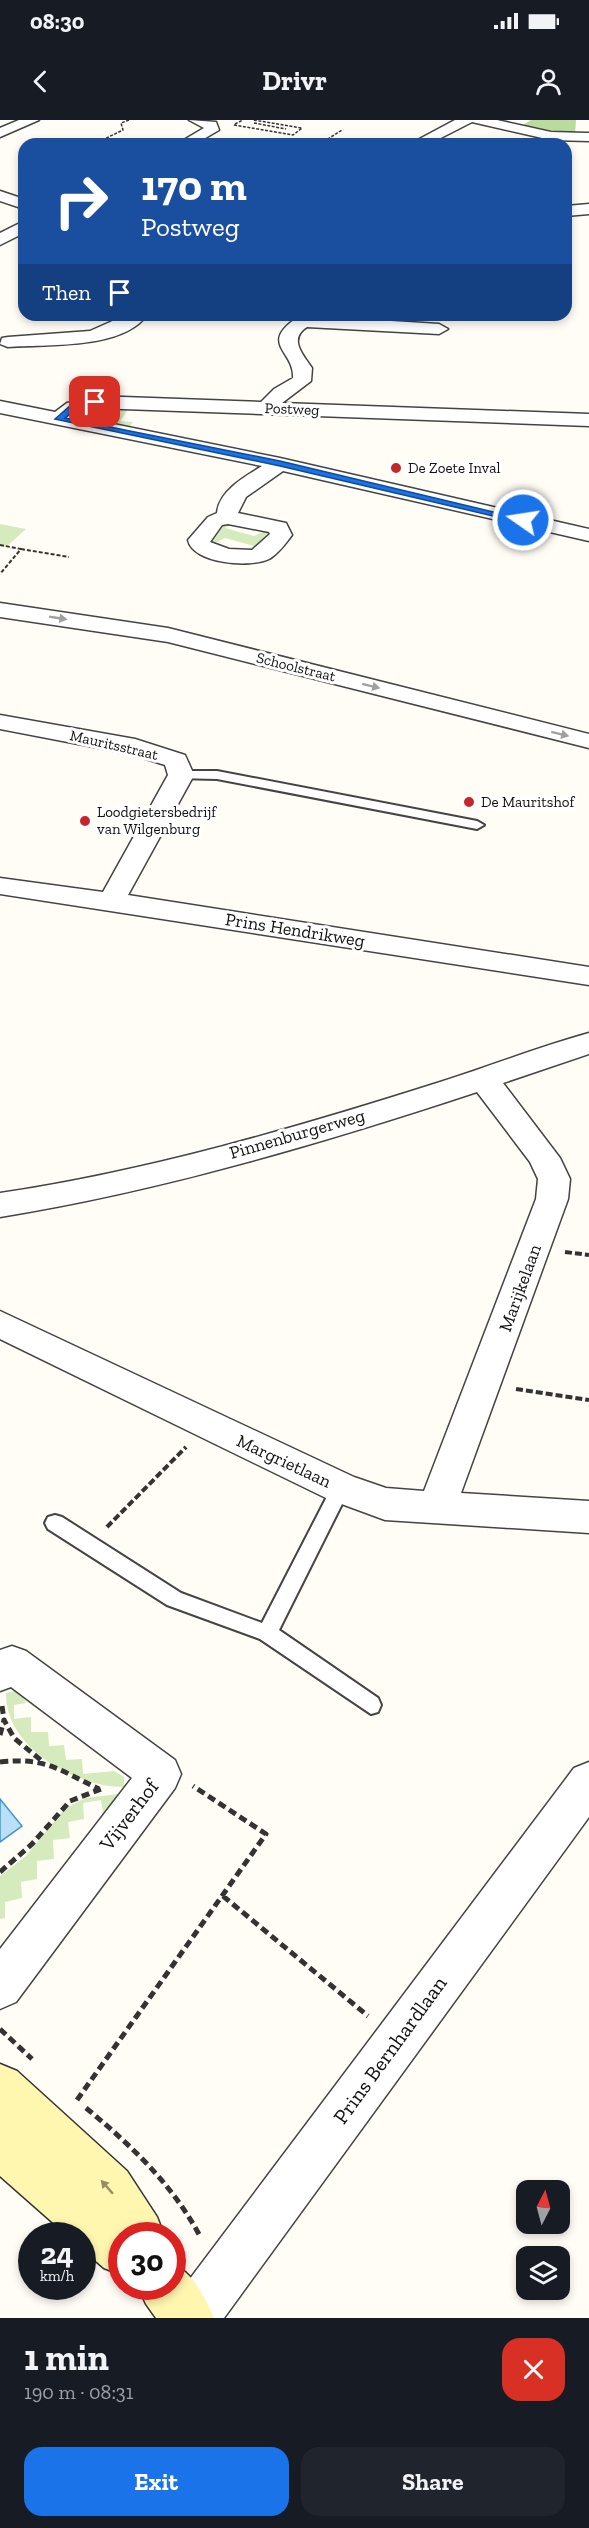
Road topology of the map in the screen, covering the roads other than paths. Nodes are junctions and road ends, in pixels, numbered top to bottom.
1 (32, 120) edge
2 (196, 120) edge
3 (466, 120) edge
4 (477, 120) edge
5 (581, 120) edge
6 (0, 133) edge
7 (195, 138) edge
8 (429, 138) edge
9 (565, 138) edge
10 (572, 139) edge
11 (588, 141) edge
12 (0, 196) edge
13 (18, 202) edge
14 (589, 209) edge
15 (572, 210) edge
16 (18, 229) edge
17 (3, 236) edge
18 (130, 321) edge
19 (304, 321) edge
20 (388, 321) edge
21 (439, 329) dead end
22 (3, 341) edge
23 (0, 407) edge
24 (266, 408) junction
25 (59, 419) junction
26 (589, 420) edge
27 (280, 464) junction
28 (227, 517) dead end
29 (589, 536) edge
30 (0, 610) edge
31 (0, 722) edge
32 (589, 741) edge
33 (181, 775) junction
34 (477, 825) dead end
35 (0, 886) edge
36 (111, 901) junction
37 (589, 976) edge
38 (589, 1043) edge
39 (484, 1080) junction
40 (0, 1205) edge
41 (0, 1324) edge
42 (341, 1488) junction
43 (436, 1509) junction
44 (589, 1517) edge
45 (55, 1523) dead end
46 (267, 1633) junction
47 (0, 1673) edge
48 (371, 1704) dead end
49 (589, 1782) edge
50 (0, 1986) edge
51 (0, 2088) edge
52 (0, 2144) edge
53 (132, 2222) edge
54 (108, 2238) edge
55 (175, 2300) edge
56 (190, 2318) edge

1 - 6 street
2 - 7 street
3 - 8 street
4 - 9 street
5 - 11 street
10 - 11 street
12 - 13 street
14 - 15 street
16 - 17 street
18 - 22 street
19 - 24 street
20 - 21 street
23 - 25 street
24 - 25 street, Postweg
24 - 26 street, Postweg
25 - 27 street
27 - 28 street
27 - 29 street
30 -> 32 street, Schoolstraat
31 - 33 street, Mauritsstraat
33 - 34 lane
33 - 36 street
35 - 36 street, Prins Hendrikweg
36 - 37 street, Prins Hendrikweg
38 - 39 street, Pinnenburgerweg
39 - 40 street, Pinnenburgerweg
39 - 43 street, Marijkelaan
41 - 42 street, Margrietlaan
42 - 43 street, Margrietlaan
42 - 46 lane
43 - 44 street, Margrietlaan
45 - 46 lane
46 - 48 lane
47 - 50 street, Vijverhof
49 - 56 street, Prins Bernhardlaan
53 -> 51 main road
52 - 54 main road
55 - 56 main road

